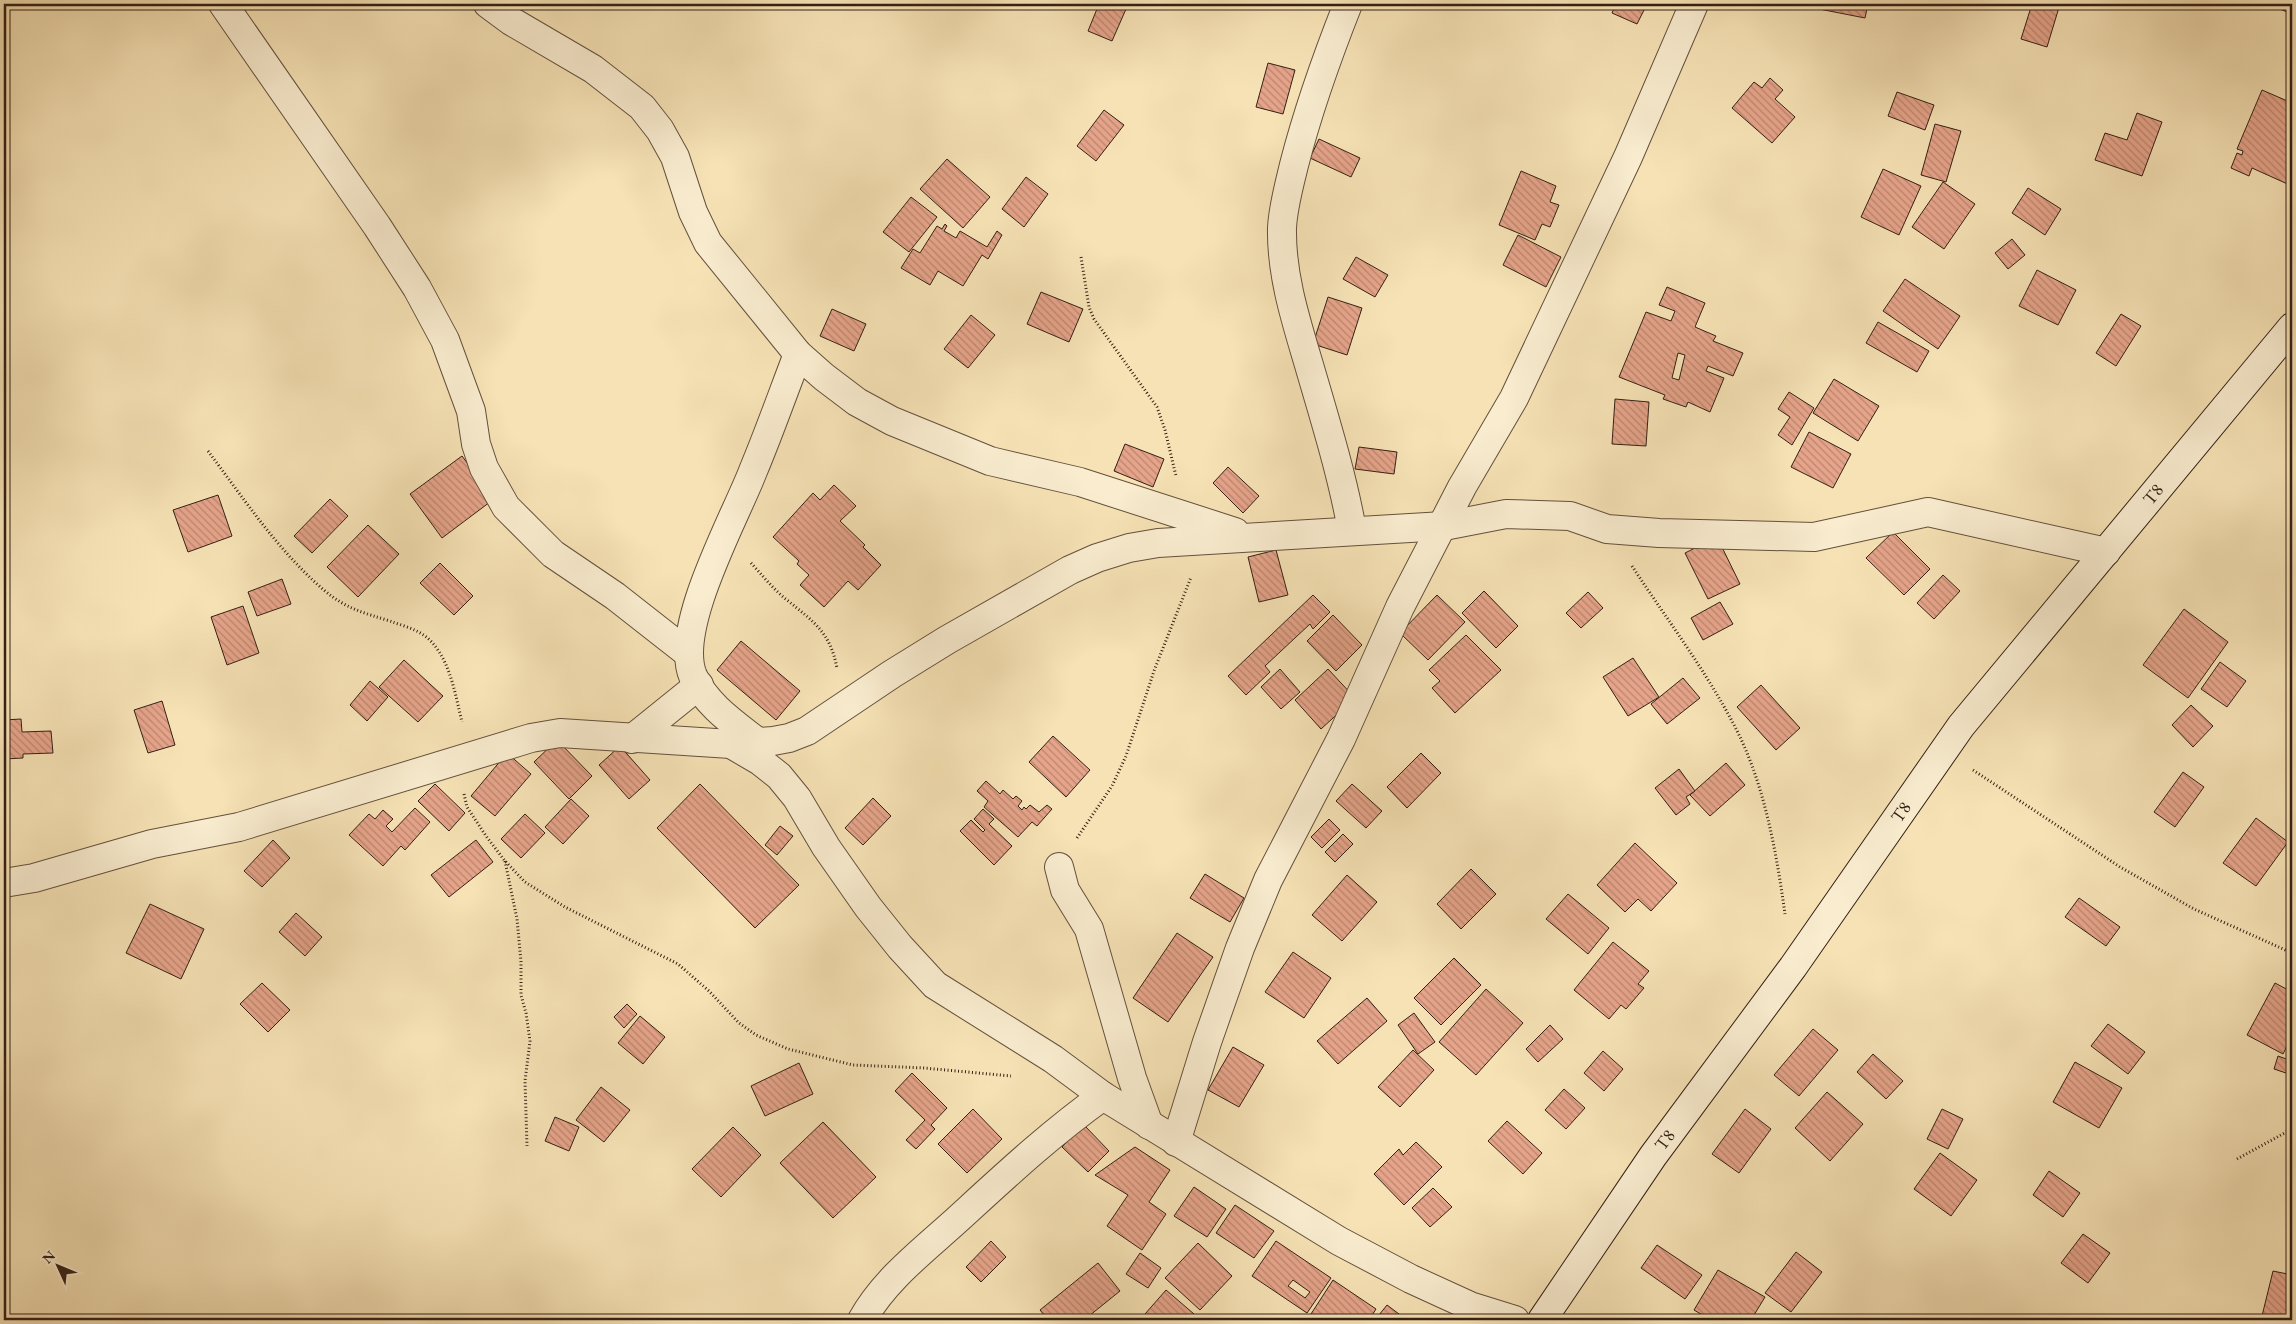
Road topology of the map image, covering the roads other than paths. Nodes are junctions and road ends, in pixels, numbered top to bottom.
1 (223, 4) edge
2 (488, 4) edge
3 (1348, 4) edge
4 (1694, 4) edge
5 (2292, 327) edge
6 (798, 354) junction
7 (1444, 526) junction
8 (1352, 530) junction
9 (1197, 531) junction
10 (2106, 552) junction
11 (689, 654) junction
12 (698, 685) junction
13 (632, 739) junction
14 (759, 743) junction
15 (731, 744) junction
16 (1059, 868) road end
17 (4, 883) edge
18 (1102, 1096) junction
19 (1149, 1125) junction
20 (1176, 1142) junction
21 (862, 1320) edge
22 (1515, 1320) edge
23 (1542, 1320) edge

1 - 11 street
2 - 6 street
3 - 8 street
4 - 7 street
5 - 10 street, T8
6 - 9 street
6 - 11 street
7 - 8 street
7 - 10 street
7 - 20 street
8 - 9 street
9 - 14 street
10 - 23 street, T8
11 - 12 street
12 - 13 street
12 - 14 street
13 - 15 street
13 - 17 street
14 - 15 street
15 - 18 street
16 - 19 street
18 - 19 street
18 - 21 street
19 - 20 street
20 - 22 street

